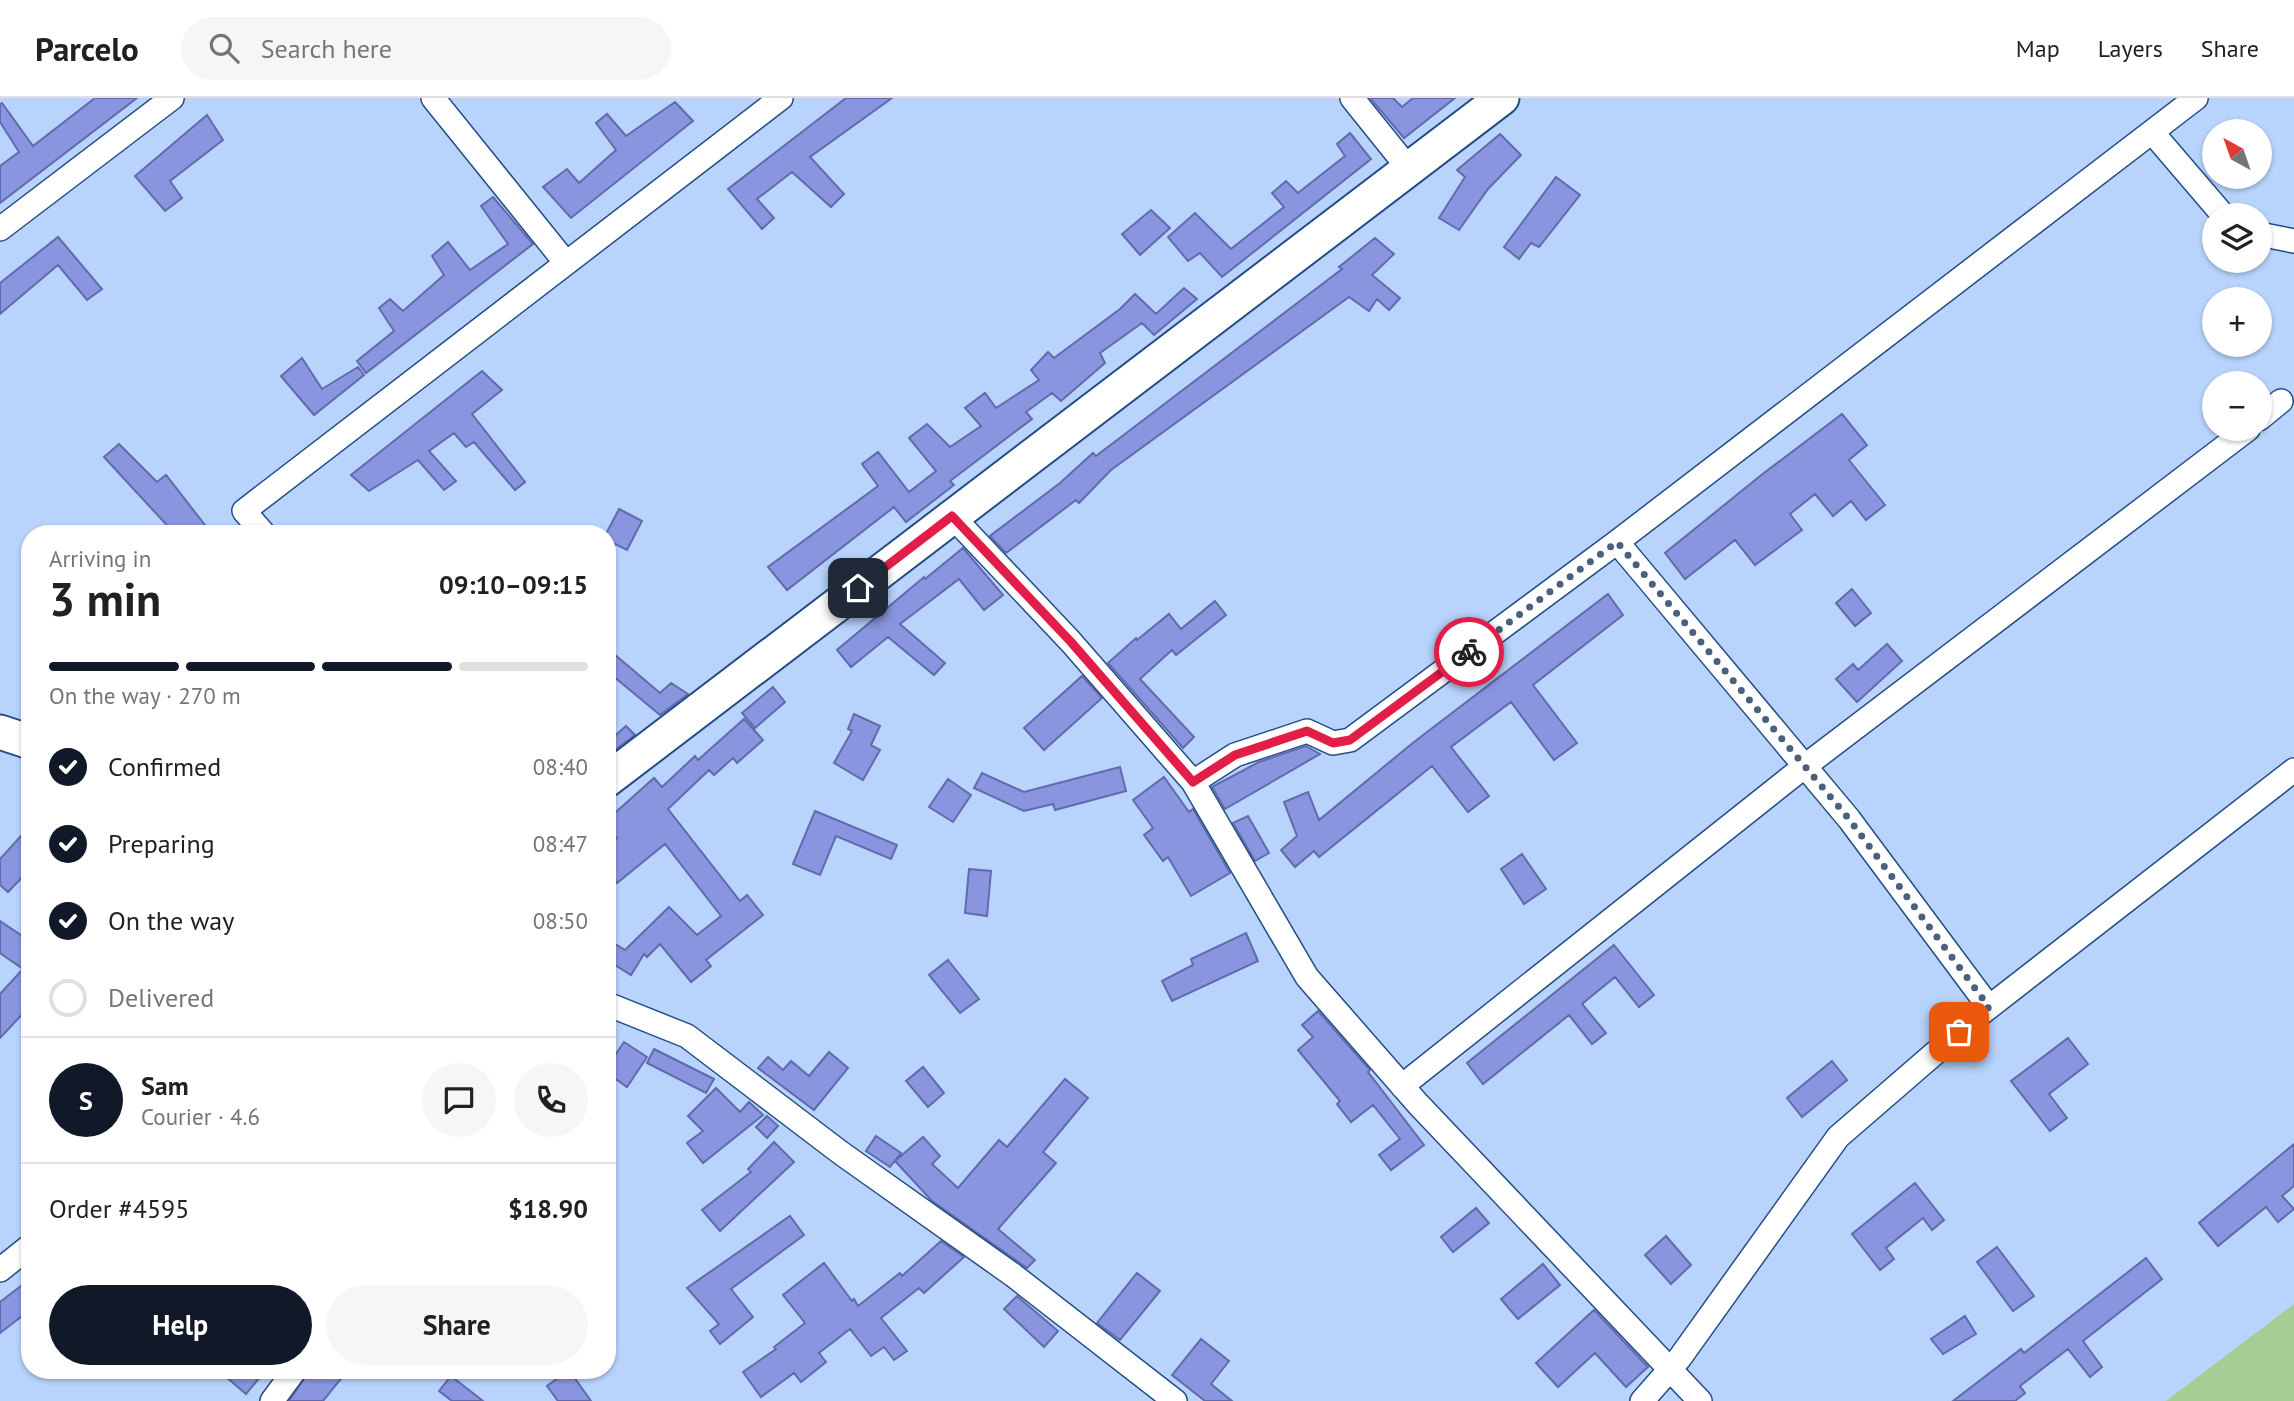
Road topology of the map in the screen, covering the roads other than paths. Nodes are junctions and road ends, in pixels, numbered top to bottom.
1 (172, 98) edge
2 (433, 98) edge
3 (781, 98) edge
4 (1352, 98) edge
5 (1502, 98) edge
6 (2196, 98) edge
7 (2152, 132) junction
8 (1409, 169) junction
9 (2213, 203) edge
10 (0, 229) edge
11 (2272, 237) edge
12 (2294, 241) edge
13 (566, 264) junction
14 (2281, 401) dead end
15 (2272, 408) edge
16 (2232, 441) edge
17 (952, 516) junction
18 (256, 525) edge
19 (1617, 542) junction
20 (0, 732) edge
21 (21, 739) edge
22 (1804, 765) junction
23 (2294, 770) edge
24 (616, 773) edge
25 (1193, 782) junction
26 (1989, 1007) junction
27 (616, 1008) edge
28 (1402, 1086) junction
29 (21, 1253) edge
30 (0, 1270) edge
31 (1670, 1369) junction
32 (288, 1379) edge
33 (272, 1401) edge
34 (1175, 1401) edge
35 (1642, 1401) edge
36 (1700, 1401) edge

1 - 10 street
2 - 13 street
3 - 13 street
4 - 8 street
5 - 8 street
6 - 7 street
7 - 9 street
7 - 19 street
8 - 17 street
11 - 12 street
13 - 18 street
14 - 15 street
16 - 22 street
17 - 24 street
17 - 25 street
19 - 22 street
19 - 25 street
20 - 21 street
22 - 26 street
22 - 28 street
23 - 26 street
25 - 28 street
26 - 31 street
27 - 34 street
28 - 31 street
29 - 30 street
31 - 35 street
31 - 36 street
32 - 33 street

